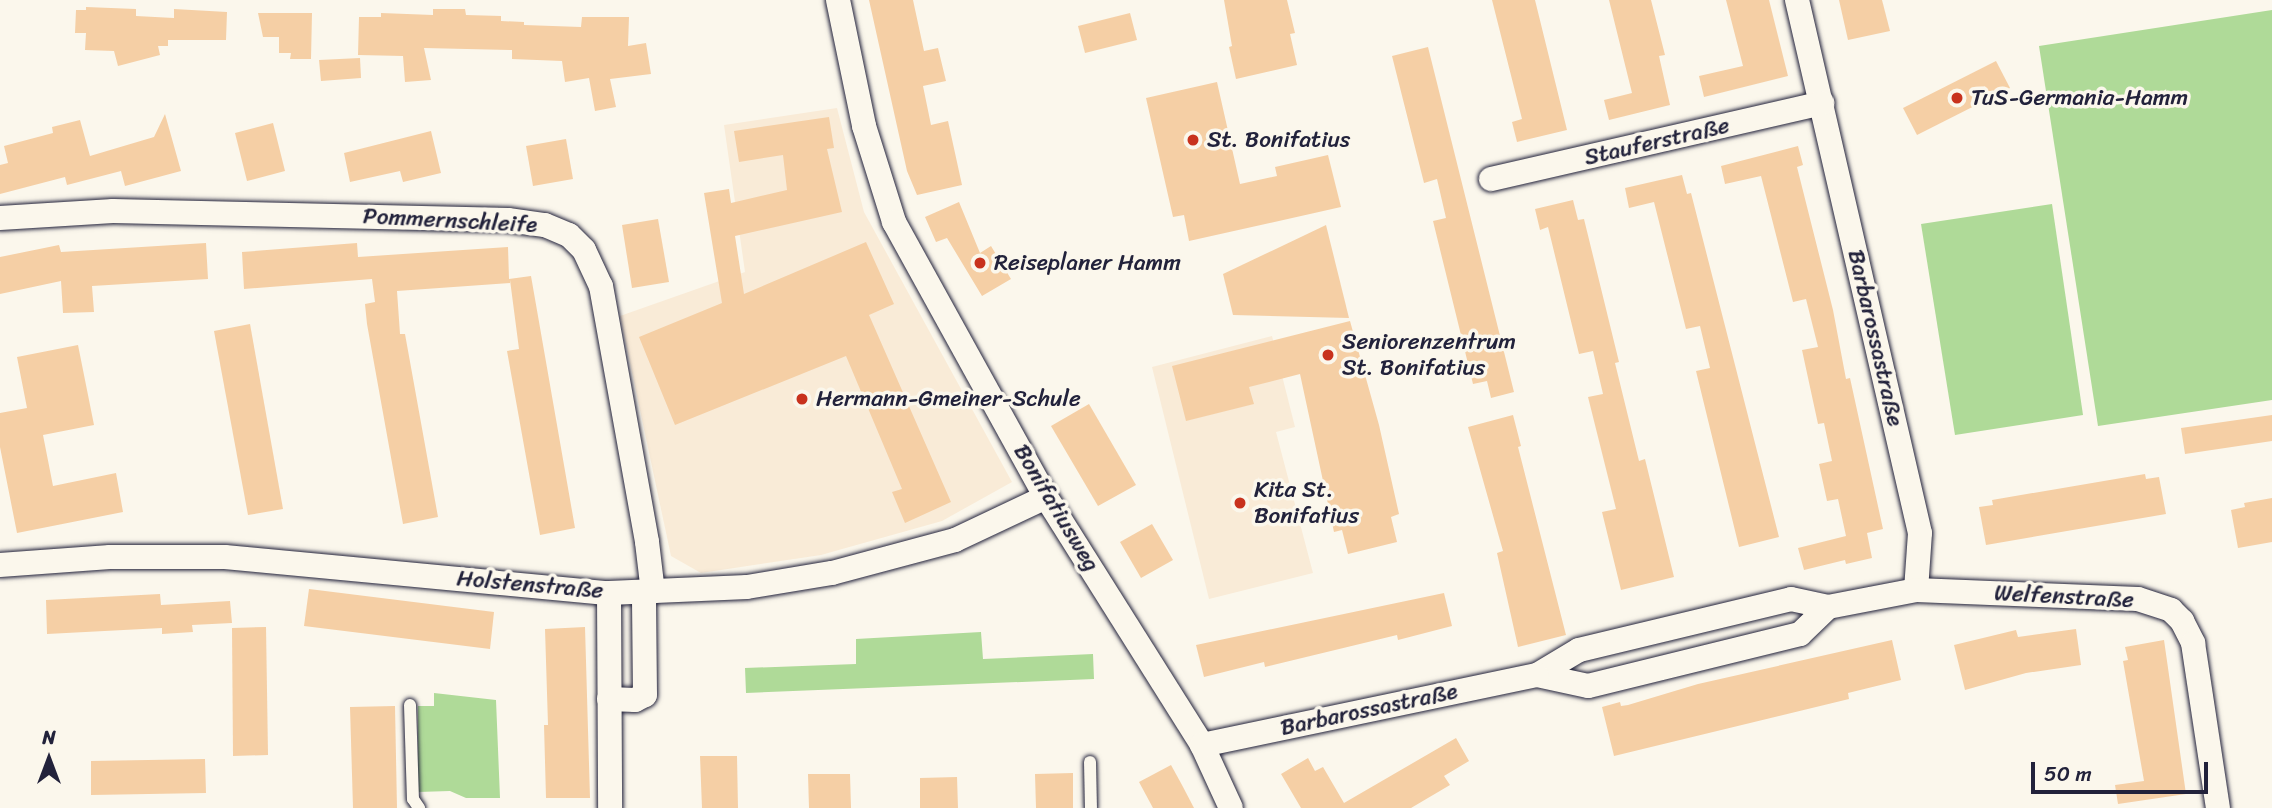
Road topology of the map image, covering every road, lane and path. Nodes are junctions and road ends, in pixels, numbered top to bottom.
1 (838, 0) edge
2 (1797, 0) edge
3 (1822, 103) junction
4 (1492, 179) dead end
5 (0, 218) edge
6 (1046, 497) junction
7 (0, 565) edge
8 (1916, 590) junction
9 (649, 592) junction
10 (609, 593) junction
11 (1828, 607) junction
12 (1536, 675) junction
13 (609, 699) junction
14 (410, 705) dead end
15 (1202, 745) junction
16 (1090, 762) dead end
17 (419, 808) edge
18 (610, 808) edge
19 (1091, 808) edge
20 (1231, 808) edge
21 (2218, 808) edge

1 - 6 street, Bonifatiusweg
2 - 3 street, Barbarossastraße
3 - 4 street, Stauferstraße
3 - 8 street, Barbarossastraße
5 - 9 street, Pommernschleife
6 - 9 street, Holstenstraße
6 - 15 street, Bonifatiusweg
7 - 10 street, Holstenstraße
8 - 11 street, Barbarossastraße
8 - 21 street, Welfenstraße
9 - 10 street, Holstenstraße
9 - 13 street, Pommernschleife
10 - 13 street
11 - 12 street, Barbarossastraße
11 - 12 street, Barbarossastraße
12 - 15 street, Barbarossastraße
13 - 18 street
14 - 17 lane
15 - 20 street, Bonifatiusweg
16 - 19 lane

